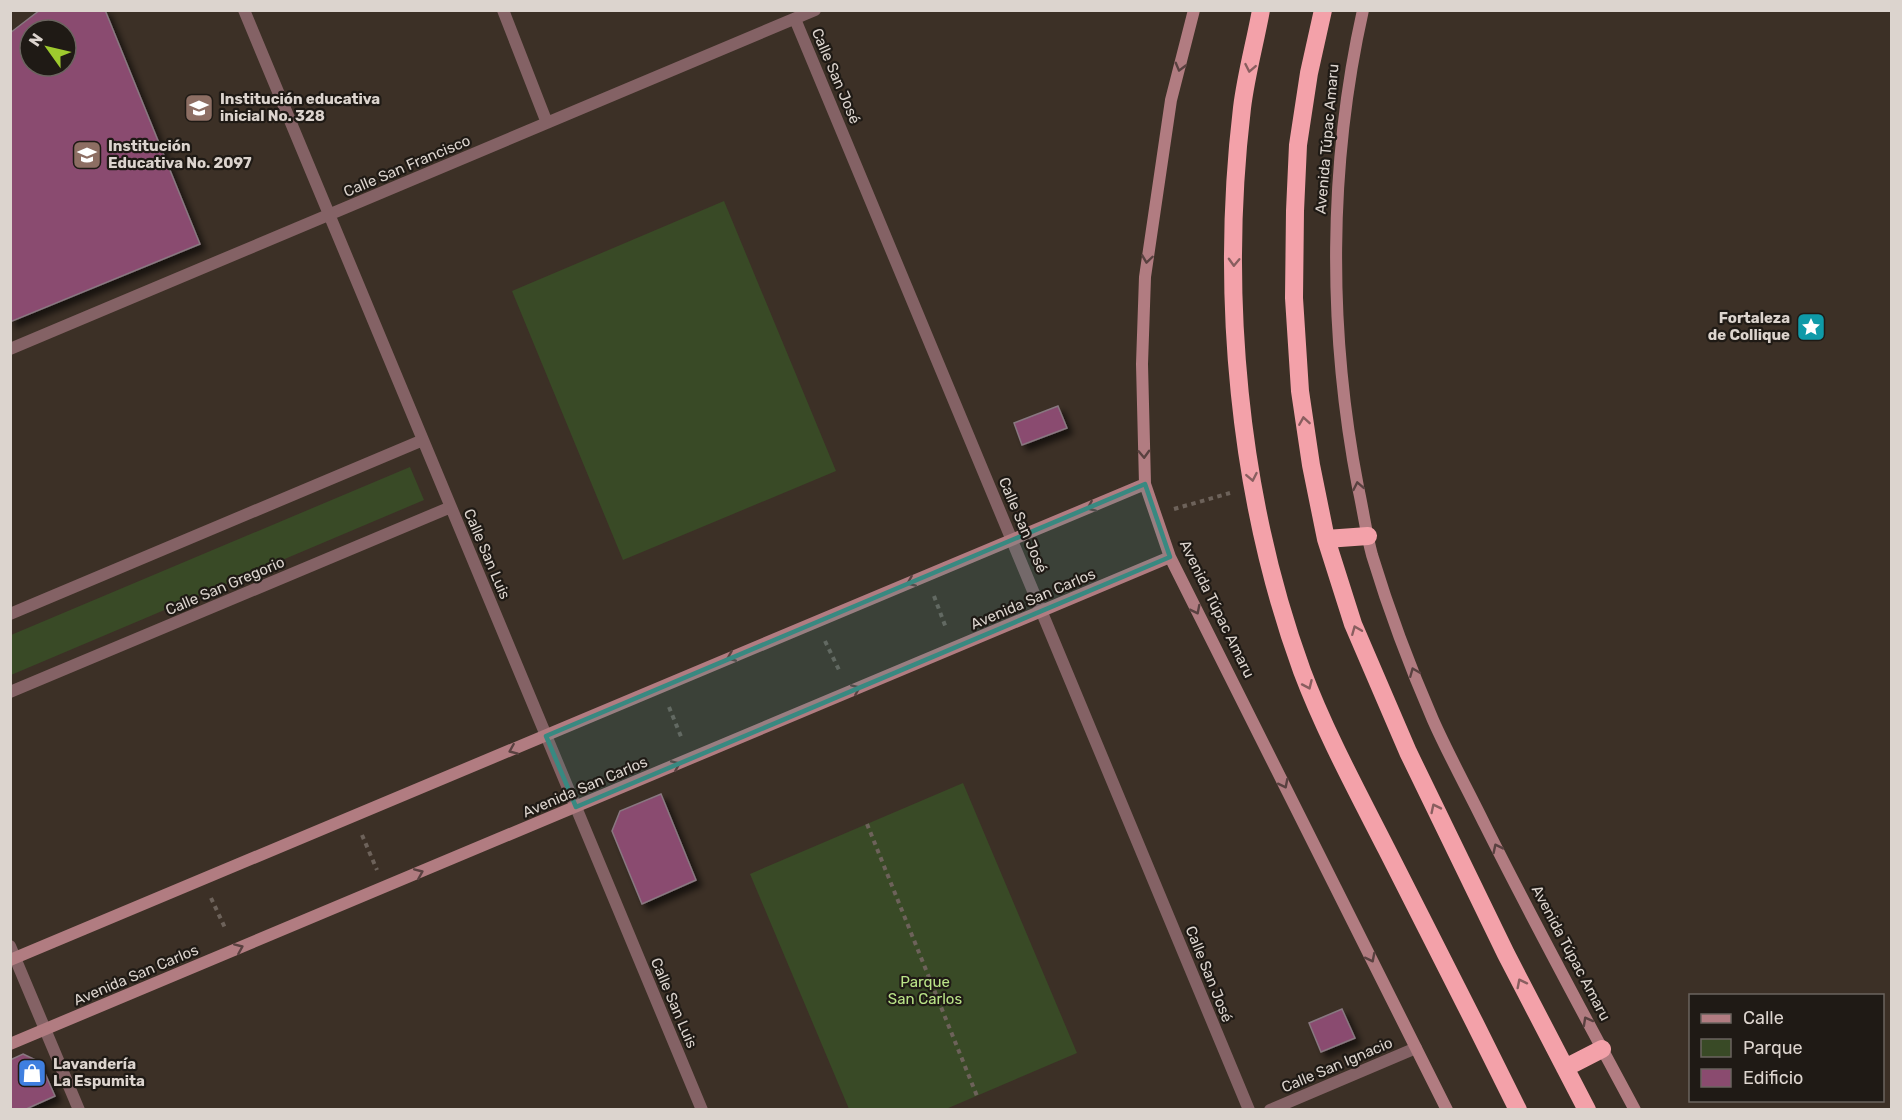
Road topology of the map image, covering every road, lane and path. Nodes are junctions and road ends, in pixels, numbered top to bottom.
1 (244, 10) edge
2 (503, 10) edge
3 (815, 10) edge
4 (1194, 10) edge
5 (1261, 10) edge
6 (1323, 10) edge
7 (1363, 10) edge
8 (795, 19) junction
9 (547, 123) junction
10 (329, 215) junction
11 (10, 349) edge
12 (423, 440) junction
13 (1145, 484) junction
14 (1254, 486) junction
15 (451, 507) junction
16 (1156, 515) junction
17 (1368, 536) junction
18 (1326, 539) junction
19 (1013, 540) junction
20 (1170, 557) junction
21 (926, 576) junction
22 (1043, 610) junction
23 (10, 614) edge
24 (817, 622) junction
25 (954, 648) junction
26 (661, 687) junction
27 (10, 692) edge
28 (849, 692) junction
29 (546, 736) junction
30 (690, 759) junction
31 (576, 807) junction
32 (354, 816) junction
33 (867, 824) dead end
34 (203, 879) junction
35 (384, 887) junction
36 (10, 946) edge
37 (235, 950) junction
38 (13, 959) edge
39 (45, 1029) junction
40 (10, 1044) edge
41 (1416, 1048) junction
42 (1602, 1049) junction
43 (1565, 1068) junction
44 (977, 1096) dead end
45 (79, 1110) edge
46 (702, 1110) edge
47 (1249, 1110) edge
48 (1270, 1110) edge
49 (1447, 1110) edge
50 (1518, 1110) edge
51 (1587, 1110) edge
52 (1635, 1110) edge

1 - 10 street, Calle San Luis
2 - 9 street
3 - 8 street, Calle San Francisco
4 -> 13 street, Avenida Túpac Amaru
5 -> 14 highway
18 -> 6 highway, Avenida Túpac Amaru
17 -> 7 street, Avenida Túpac Amaru
8 - 9 street, Calle San Francisco
8 - 19 street, Calle San José
9 - 10 street, Calle San Francisco
10 - 11 street, Calle San Francisco
10 - 12 street, Calle San Luis
12 - 15 street, Calle San Luis
12 - 23 street
13 - 16 street, Avenida Túpac Amaru
13 -> 19 street
14 - 16 path
14 -> 50 highway
15 - 27 street, Calle San Gregorio
15 - 29 street, Calle San Luis
16 - 20 street, Avenida Túpac Amaru
17 - 18 highway
42 -> 17 street, Avenida Túpac Amaru
43 -> 18 highway, Avenida Túpac Amaru
19 - 21 street
19 - 22 street, Calle San José
20 - 22 street, Avenida San Carlos
20 -> 41 street, Avenida Túpac Amaru
21 -> 24 street
21 - 25 path
22 - 25 street, Avenida San Carlos
22 - 47 street, Calle San José
24 -> 26 street
24 - 28 path
28 -> 25 street, Avenida San Carlos
26 - 29 street
26 - 30 path
28 - 30 street, Avenida San Carlos
29 - 31 street, Calle San Luis
29 -> 32 street
31 -> 30 street, Avenida San Carlos
35 -> 31 street, Avenida San Carlos
31 - 46 street, Calle San Luis
32 - 34 street
32 - 35 path
33 - 44 path
34 - 37 path
34 - 38 street
37 -> 35 street, Avenida San Carlos
36 - 38 street
37 - 39 street, Avenida San Carlos
38 - 39 street
39 - 40 street, Avenida San Carlos
39 - 45 street
41 - 48 street, Calle San Ignacio
41 - 49 street, Avenida Túpac Amaru
42 - 43 highway
42 - 52 street, Avenida Túpac Amaru
43 - 51 highway, Avenida Túpac Amaru

